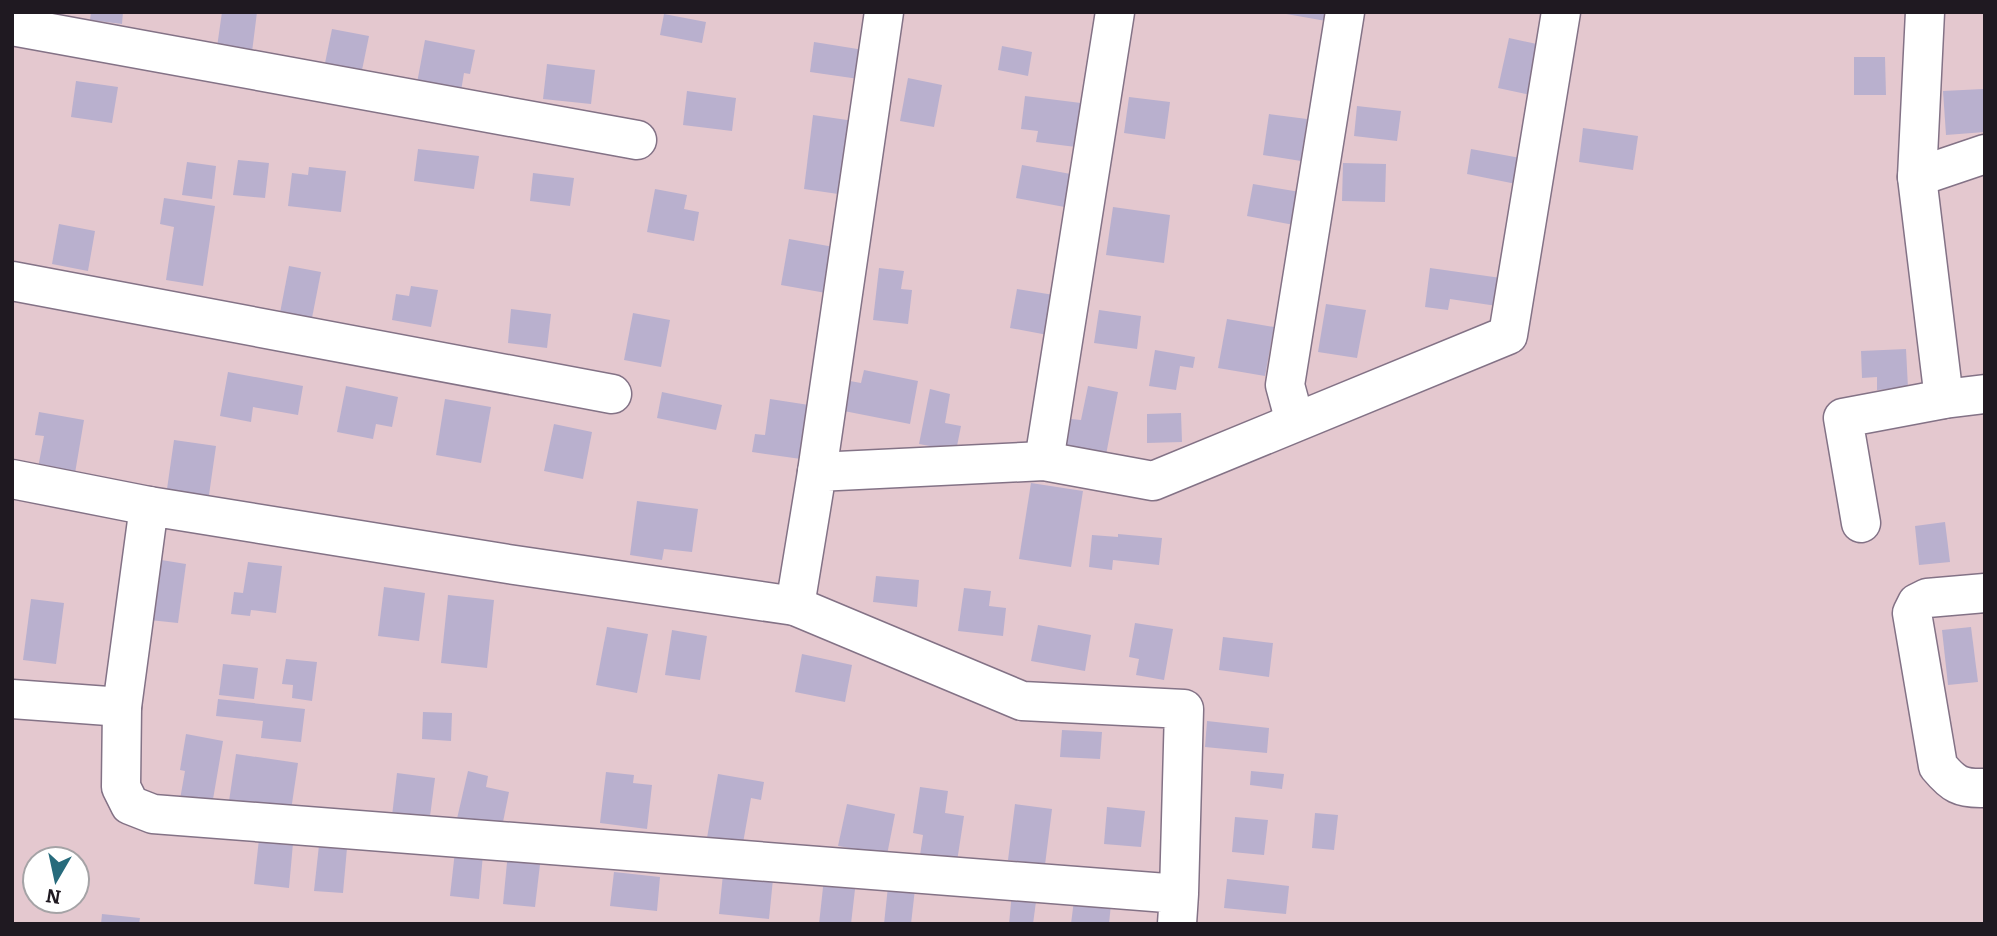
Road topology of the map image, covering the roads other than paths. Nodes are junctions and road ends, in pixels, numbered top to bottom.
1 (884, 12) edge
2 (1115, 12) edge
3 (1345, 12) edge
4 (1561, 12) edge
5 (1925, 12) edge
6 (12, 26) edge
7 (637, 140) dead end
8 (1985, 154) edge
9 (1917, 177) junction
10 (12, 282) edge
11 (612, 394) dead end
12 (1985, 394) edge
13 (1944, 399) junction
14 (1295, 422) junction
15 (1044, 461) junction
16 (817, 472) junction
17 (12, 479) edge
18 (149, 506) junction
19 (1861, 523) dead end
20 (1985, 593) edge
21 (794, 606) junction
22 (12, 699) edge
23 (122, 707) junction
24 (1985, 788) edge
25 (1178, 909) edge

1 - 16 lane
2 - 15 lane
3 - 14 lane
4 - 14 lane
5 - 9 lane
6 - 7 lane
8 - 9 lane
9 - 13 lane
10 - 11 lane
12 - 13 lane
13 - 19 lane
14 - 15 lane
15 - 16 lane
16 - 21 lane
17 - 18 lane
18 - 21 lane
18 - 23 lane
20 - 24 lane
21 - 25 lane
22 - 23 lane
23 - 25 lane

